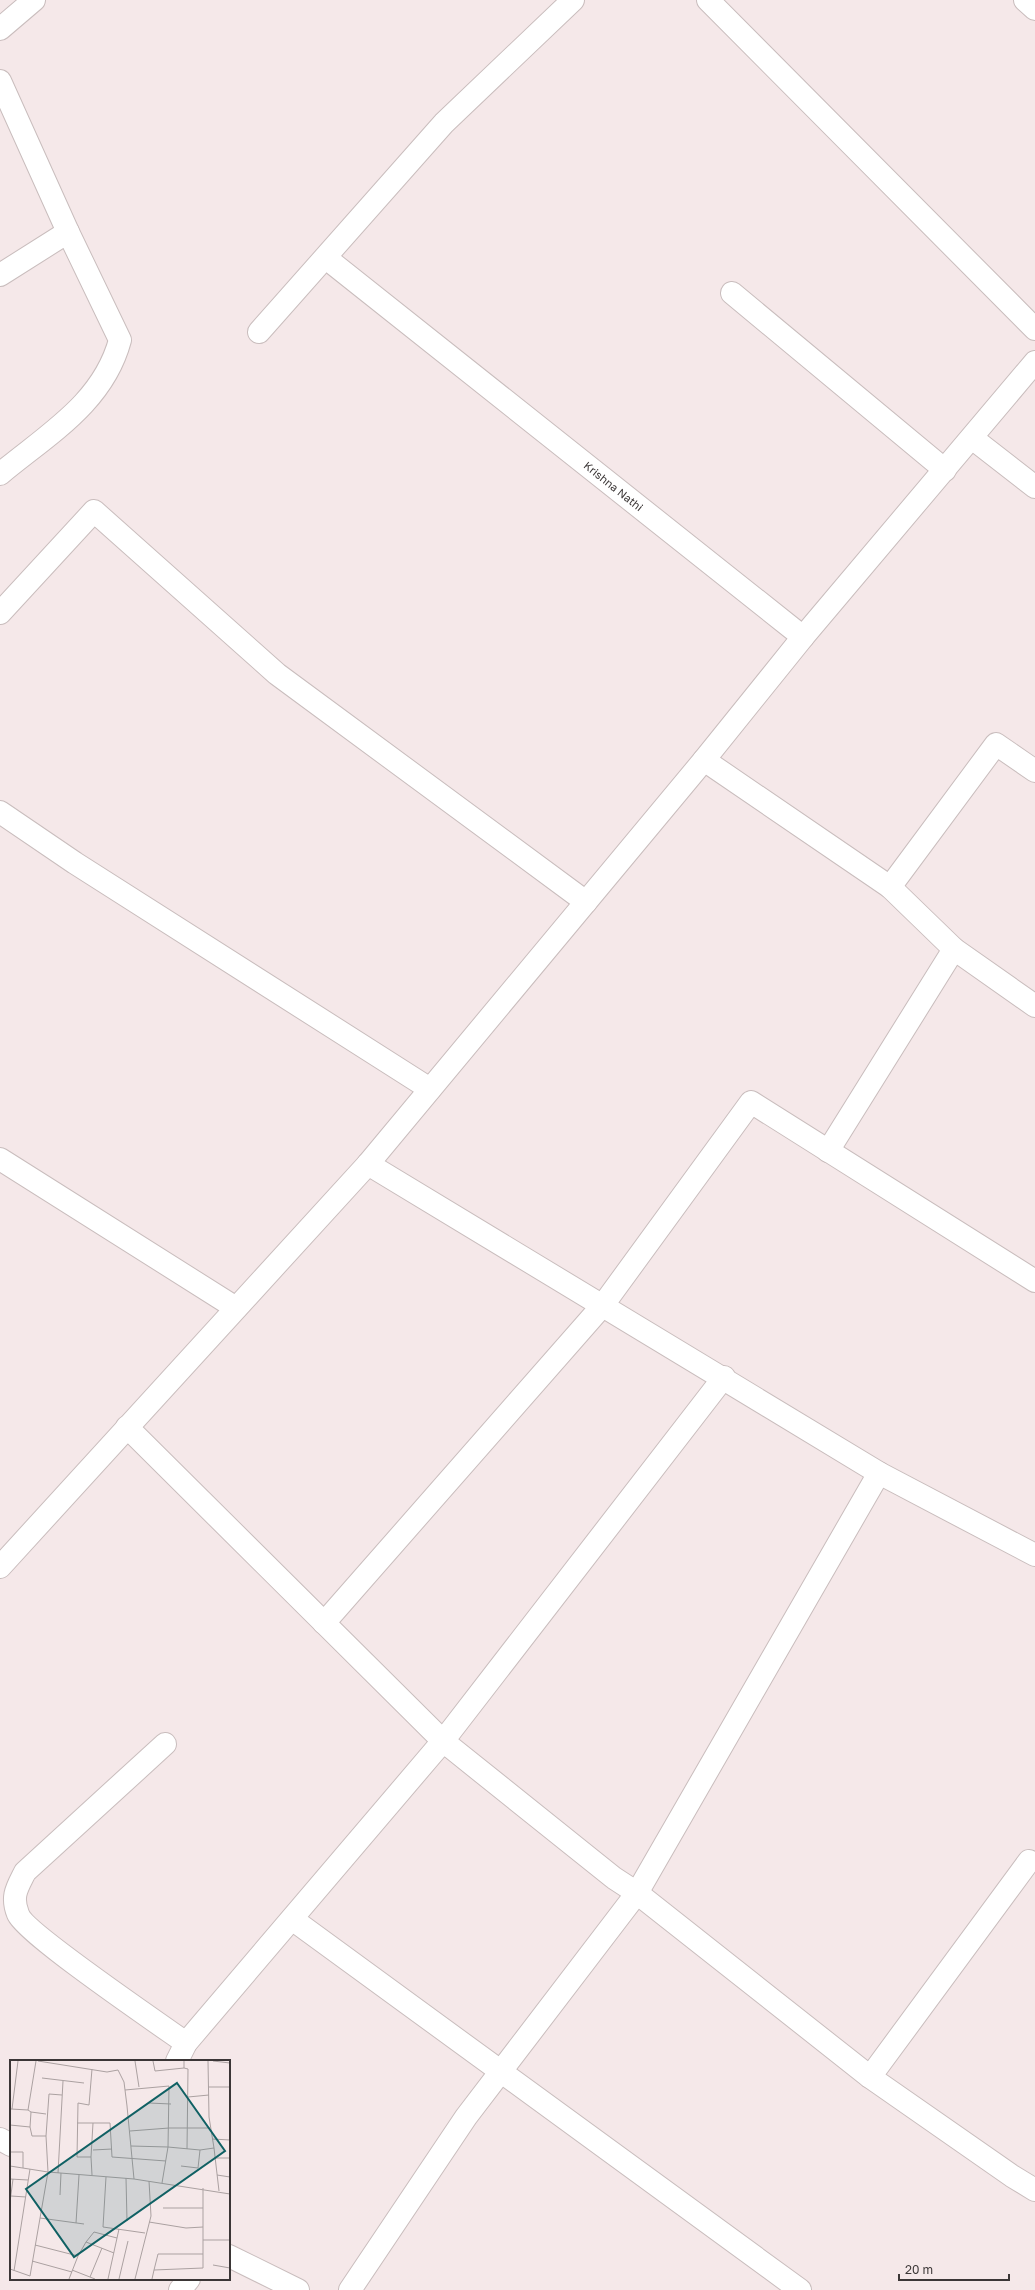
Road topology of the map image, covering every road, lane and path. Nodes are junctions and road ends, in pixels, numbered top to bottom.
1 (34, 0) edge
2 (573, 0) edge
3 (708, 0) edge
4 (1025, 0) edge
5 (1035, 9) edge
6 (0, 29) edge
7 (0, 80) edge
8 (68, 232) junction
9 (326, 258) junction
10 (0, 275) edge
11 (732, 293) dead end
12 (1035, 329) edge
13 (259, 332) dead end
14 (1035, 362) edge
15 (972, 438) junction
16 (946, 470) junction
17 (0, 474) edge
18 (1035, 487) edge
19 (0, 613) edge
20 (803, 637) junction
21 (704, 760) junction
22 (1035, 772) edge
23 (0, 812) edge
24 (890, 887) junction
25 (586, 902) junction
26 (954, 949) junction
27 (1035, 1006) edge
28 (430, 1089) junction
29 (828, 1151) junction
30 (0, 1159) edge
31 (368, 1164) junction
32 (1035, 1281) edge
33 (603, 1305) junction
34 (236, 1308) junction
35 (724, 1377) junction
36 (127, 1427) junction
37 (879, 1473) junction
38 (1035, 1555) edge
39 (0, 1566) edge
40 (324, 1623) junction
41 (443, 1741) junction
42 (165, 1744) dead end
43 (1029, 1861) dead end
44 (637, 1893) junction
45 (292, 1919) junction
46 (182, 2052) edge
47 (500, 2071) junction
48 (870, 2077) junction
49 (1035, 2190) edge
50 (230, 2256) edge
51 (188, 2280) edge
52 (180, 2290) edge
53 (298, 2290) edge
54 (350, 2290) edge
55 (800, 2290) edge

1 - 6 street
2 - 9 street
3 - 12 street
4 - 5 street
7 - 8 street
8 - 10 street
8 - 17 street
9 - 13 street
9 - 20 street, Krishna Nathi
11 - 16 street
14 - 15 street
15 - 16 street
15 - 18 street
16 - 20 street
19 - 25 street
20 - 21 street
21 - 24 street
21 - 25 street
22 - 24 street
23 - 28 street
24 - 26 street
25 - 28 street
26 - 27 street
26 - 29 street
28 - 31 street
29 - 32 street
29 - 33 street
30 - 34 street
31 - 33 street
31 - 34 street
33 - 35 street
33 - 40 street
34 - 36 street
35 - 37 street
35 - 41 street
36 - 39 street
36 - 40 street
37 - 38 street
37 - 44 street
40 - 41 street
41 - 44 street
41 - 45 street
42 - 46 street
43 - 48 street
44 - 47 street
44 - 48 street
45 - 46 street
45 - 47 street
47 - 54 street
47 - 55 street
48 - 49 street
50 - 53 street
51 - 52 street

